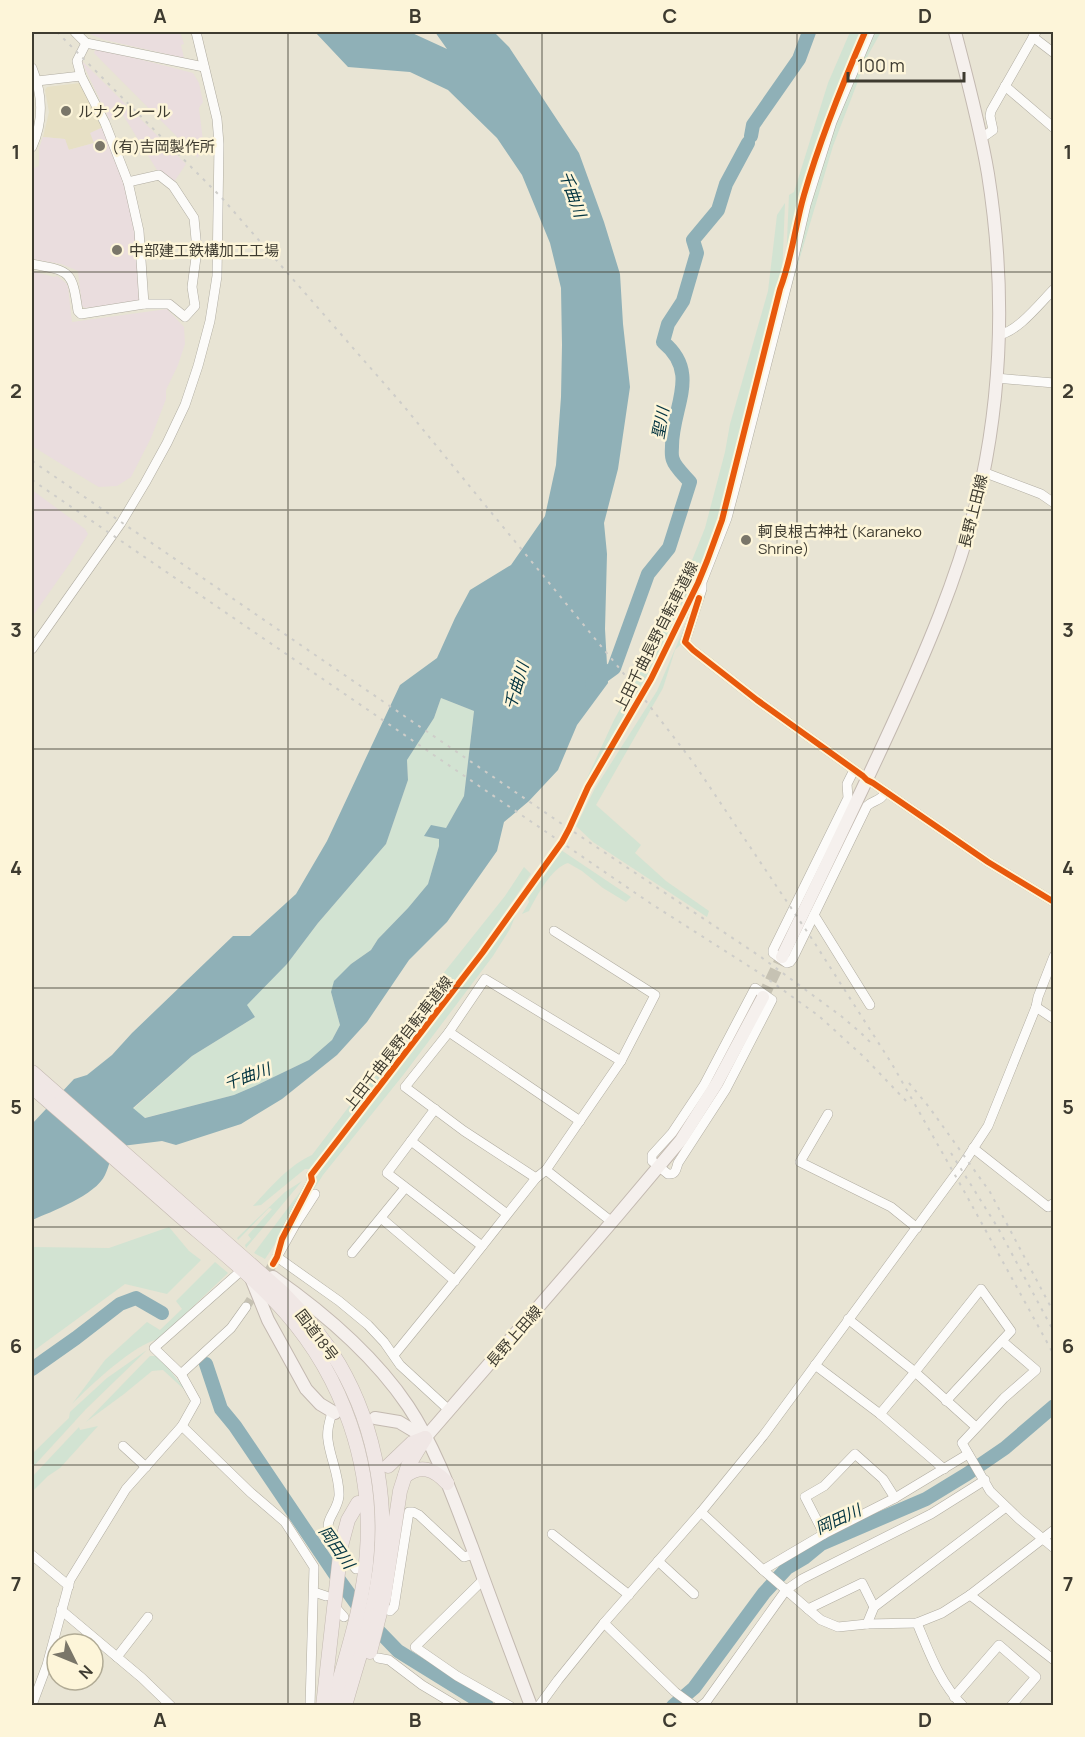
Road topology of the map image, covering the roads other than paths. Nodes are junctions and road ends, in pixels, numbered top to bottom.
1 (75, 32) edge
2 (196, 32) edge
3 (870, 32) edge
4 (955, 32) edge
5 (1035, 34) edge
6 (86, 43) junction
7 (1053, 53) edge
8 (204, 67) junction
9 (32, 69) edge
10 (81, 76) junction
11 (37, 81) junction
12 (1005, 86) junction
13 (1053, 128) edge
14 (980, 137) junction
15 (32, 147) edge
16 (128, 182) junction
17 (32, 264) edge
18 (1053, 289) edge
19 (144, 304) junction
20 (998, 335) junction
21 (996, 378) junction
22 (1053, 383) edge
23 (983, 472) junction
24 (1053, 503) edge
25 (32, 649) edge
26 (854, 770) junction
27 (867, 780) junction
28 (885, 792) junction
29 (1053, 902) edge
30 (814, 915) junction
31 (554, 931) dead end
32 (782, 957) tunnel mouth
33 (1053, 958) edge
34 (1044, 980) junction
35 (1053, 986) edge
36 (763, 997) tunnel mouth
37 (870, 1005) dead end
38 (1036, 1007) junction
39 (1053, 1019) edge
40 (449, 1032) junction
41 (621, 1061) junction
42 (32, 1072) edge
43 (32, 1087) edge
44 (435, 1109) junction
45 (828, 1114) dead end
46 (580, 1121) junction
47 (411, 1141) junction
48 (974, 1148) junction
49 (658, 1167) junction
50 (546, 1170) junction
51 (311, 1175) dead end
52 (536, 1178) junction
53 (405, 1188) junction
54 (315, 1194) dead end
55 (1053, 1203) edge
56 (507, 1214) junction
57 (381, 1218) junction
58 (612, 1222) junction
59 (917, 1228) junction
60 (482, 1246) junction
61 (352, 1253) dead end
62 (275, 1261) junction
63 (244, 1266) junction
64 (455, 1281) junction
65 (246, 1307) tunnel mouth
66 (848, 1319) junction
67 (1002, 1341) junction
68 (394, 1355) junction
69 (815, 1365) junction
70 (915, 1372) junction
71 (181, 1374) junction
72 (946, 1401) junction
73 (450, 1411) junction
74 (334, 1412) joint
75 (880, 1414) junction
76 (375, 1418) dead end
77 (182, 1426) junction
78 (976, 1426) junction
79 (425, 1438) junction
80 (123, 1446) dead end
81 (969, 1456) junction
82 (388, 1466) dead end
83 (146, 1467) junction
84 (944, 1469) junction
85 (405, 1476) junction
86 (984, 1479) junction
87 (447, 1483) junction
88 (895, 1498) junction
89 (358, 1503) dead end
90 (1006, 1507) junction
91 (701, 1512) junction
92 (1053, 1530) edge
93 (552, 1534) dead end
94 (824, 1534) junction
95 (333, 1539) dead end
96 (1042, 1539) junction
97 (1053, 1548) edge
98 (341, 1553) junction
99 (474, 1554) junction
100 (32, 1555) edge
101 (658, 1561) junction
102 (356, 1569) dead end
103 (765, 1572) junction
104 (484, 1579) junction
105 (69, 1586) junction
106 (785, 1589) junction
107 (314, 1592) junction
108 (694, 1594) dead end
109 (629, 1596) junction
110 (970, 1596) junction
111 (332, 1601) junction
112 (382, 1605) junction
113 (874, 1607) junction
114 (61, 1610) junction
115 (808, 1610) junction
116 (148, 1617) dead end
117 (349, 1621) junction
118 (604, 1623) junction
119 (917, 1623) junction
120 (867, 1624) junction
121 (371, 1648) junction
122 (117, 1656) junction
123 (1053, 1660) edge
124 (954, 1697) junction
125 (34, 1703) edge
126 (700, 1705) edge
127 (171, 1706) edge
128 (310, 1706) edge
129 (323, 1706) edge
130 (332, 1706) edge
131 (345, 1706) edge
132 (350, 1706) edge
133 (456, 1706) edge
134 (510, 1706) edge
135 (531, 1706) edge
136 (539, 1706) edge
137 (963, 1706) edge
138 (1011, 1706) edge

1 - 6 street
2 - 8 street
3 - 26 street
4 - 14 main road, 長野上田線
5 - 7 street
5 - 12 street
6 - 8 street
6 - 10 street
8 - 25 street
9 - 11 street
10 - 11 street
10 - 16 street
11 - 15 street
12 - 13 street
12 - 14 street
14 - 20 main road, 長野上田線
16 - 19 street
16 - 19 street
17 - 19 street
18 - 20 street
20 - 21 main road, 長野上田線
21 - 22 street
21 - 23 main road, 長野上田線
23 - 24 street
23 - 27 main road, 長野上田線
26 - 27 street
26 - 30 street
27 - 28 street
27 - 32 main road, 長野上田線
28 - 29 street
28 - 30 street
30 - 37 street
31 - 41 street
33 - 34 street
34 - 35 street
34 - 38 street
36 - 49 main road, 長野上田線
38 - 39 street
38 - 48 street
40 - 41 street
40 - 44 street
40 - 46 street
41 - 46 street
42 - 63 highway, 国道18号
43 - 63 highway, 国道18号
44 - 47 street
44 - 52 street
45 - 59 street
46 - 50 street
47 - 53 street
47 - 56 street
48 - 55 street
48 - 59 street
49 - 49 street
49 - 58 main road, 長野上田線
50 - 52 street
50 - 58 street
51 - 62 street
52 - 56 street
53 - 57 street
53 - 60 street
54 - 62 street
56 - 60 street
57 - 61 street
57 - 64 street
58 - 73 main road, 長野上田線
59 - 66 street
60 - 64 street
62 - 68 street
63 - 71 street
63 - 74 main road
63 - 79 main road
63 - 112 highway, 国道18号
63 - 117 highway, 国道18号
64 - 68 street
65 - 71 street
66 - 69 street
66 - 70 street
67 - 70 street
67 - 72 street
67 - 78 street
68 - 73 street
69 - 75 street
69 - 91 street
70 - 72 street
70 - 75 street
71 - 77 street
72 - 78 street
73 - 79 main road, 長野上田線
74 - 95 street
75 - 84 street
76 - 79 main road
77 - 83 street
77 - 107 street
78 - 81 street
79 - 82 highway
79 - 85 highway
79 - 87 main road
80 - 83 street
81 - 84 street
81 - 86 street
83 - 105 street
84 - 88 street
85 - 87 highway
85 - 112 highway
86 - 90 street
86 - 106 street
87 - 99 main road
88 - 94 street
88 - 94 street
89 - 98 highway
90 - 96 street
90 - 113 street
91 - 101 street
91 - 103 street
92 - 96 street
93 - 109 street
94 - 103 street
96 - 97 street
96 - 110 street
98 - 102 street
98 - 111 highway
99 - 104 main road
99 - 112 street
100 - 105 street
101 - 108 street
101 - 109 street
103 - 106 street
104 - 134 street
104 - 135 main road
105 - 114 street
106 - 115 street
106 - 126 street
107 - 111 street
107 - 128 street
109 - 118 street
110 - 119 street
110 - 123 street
111 - 117 street
111 - 129 highway
112 - 121 highway, 国道18号
113 - 115 street
113 - 120 street
114 - 122 street
114 - 125 street
115 - 120 street
116 - 122 street
117 - 130 highway, 国道18号
118 - 126 street
118 - 136 street
119 - 120 street
119 - 124 street
121 - 131 highway, 国道18号
121 - 132 highway
121 - 133 street
122 - 127 street
124 - 137 street
124 - 138 street

